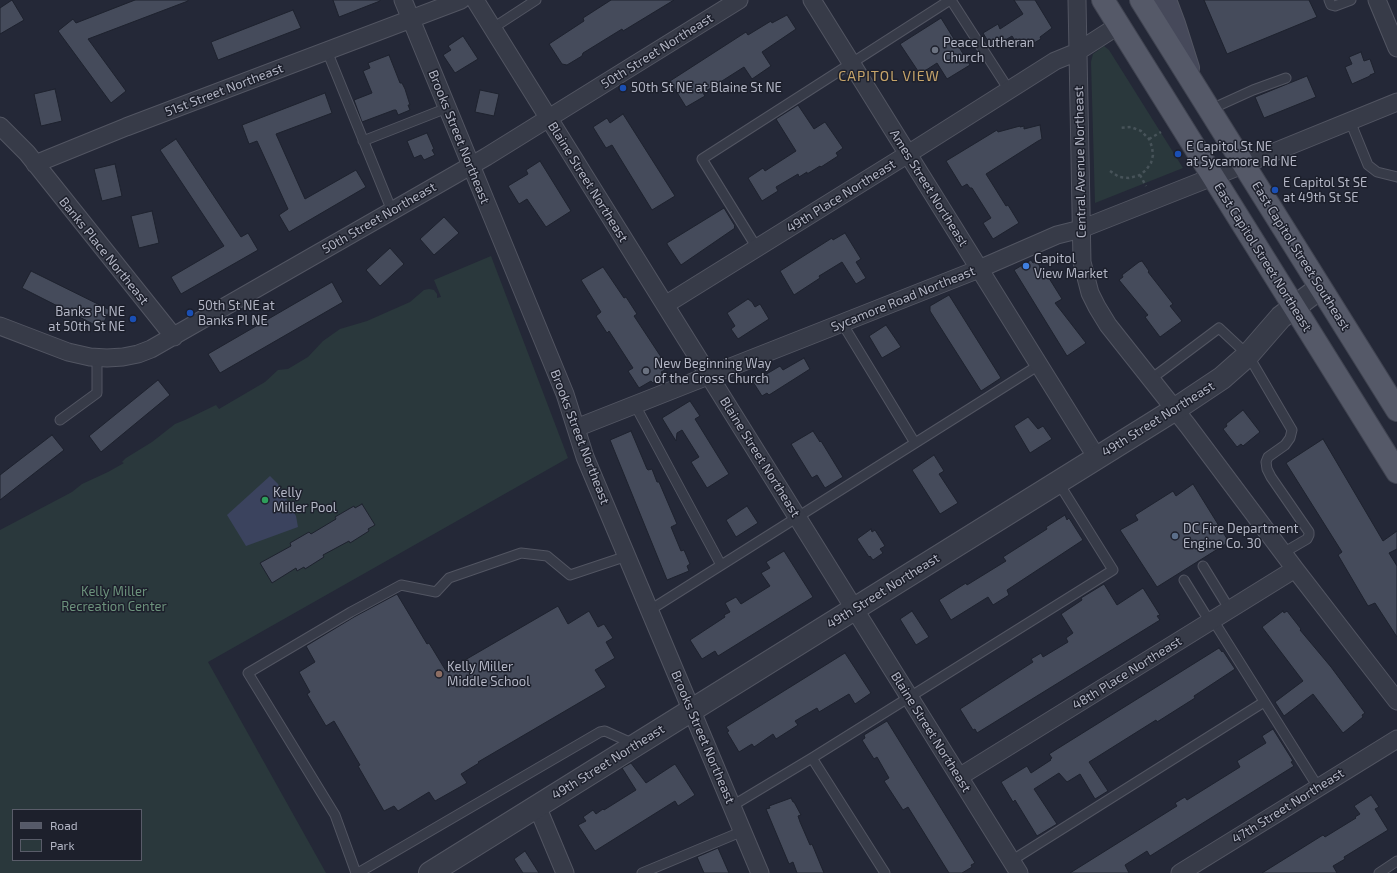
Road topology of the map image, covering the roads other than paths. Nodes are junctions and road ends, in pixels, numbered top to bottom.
1 (403, 0) edge
2 (461, 0) edge
3 (475, 0) edge
4 (536, 0) edge
5 (739, 0) edge
6 (812, 0) edge
7 (950, 0) edge
8 (1077, 0) edge
9 (1103, 0) edge
10 (1141, 0) edge
11 (1165, 0) edge
12 (1329, 0) edge
13 (1352, 0) edge
14 (1377, 0) edge
15 (411, 19) junction
16 (1119, 25) junction
17 (493, 28) junction
18 (1397, 48) edge
19 (327, 52) junction
20 (1077, 52) junction
21 (851, 63) junction
22 (1286, 78) dead end
23 (1193, 83) junction
24 (1008, 90) junction
25 (1397, 102) edge
26 (448, 108) junction
27 (1209, 110) junction
28 (549, 119) junction
29 (1350, 121) junction
30 (0, 126) edge
31 (363, 141) junction
32 (908, 154) junction
33 (35, 164) junction
34 (471, 166) junction
35 (1229, 171) junction
36 (1397, 177) edge
37 (392, 211) junction
38 (1081, 229) junction
39 (757, 248) junction
40 (979, 269) junction
41 (1320, 288) junction
42 (665, 305) junction
43 (1294, 306) junction
44 (842, 323) junction
45 (1, 328) edge
46 (174, 337) junction
47 (1248, 355) junction
48 (97, 358) junction
49 (1039, 365) junction
50 (709, 376) junction
51 (1151, 379) junction
52 (635, 404) junction
53 (1174, 410) junction
54 (1397, 410) edge
55 (60, 420) dead end
56 (576, 428) junction
57 (915, 443) junction
58 (1097, 458) junction
59 (1397, 472) edge
60 (1058, 482) junction
61 (797, 517) junction
62 (1283, 553) junction
63 (627, 556) junction
64 (721, 565) junction
65 (1203, 566) dead end
66 (1295, 569) junction
67 (1184, 580) dead end
68 (854, 609) junction
69 (650, 610) junction
70 (1230, 610) junction
71 (1211, 621) junction
72 (909, 697) junction
73 (1397, 700) edge
74 (1264, 702) junction
75 (692, 710) junction
76 (1397, 739) edge
77 (635, 745) junction
78 (812, 758) junction
79 (960, 777) junction
80 (1318, 787) junction
81 (537, 806) junction
82 (732, 806) junction
83 (743, 831) junction
84 (1397, 862) edge
85 (1015, 867) edge
86 (659, 870) edge
87 (357, 873) edge
88 (430, 873) edge
89 (565, 873) edge
90 (642, 873) edge
91 (760, 873) edge
92 (885, 873) edge
93 (1180, 873) edge
94 (1379, 873) edge

1 - 15 street, Brooks Street Northeast
2 - 15 street, 51st Street Northeast
3 - 17 street, Blaine Street Northeast
4 - 17 lane
5 - 28 street, 50th Street Northeast
6 - 21 street, Ames Street Northeast
7 - 21 lane
7 - 24 lane
8 - 20 street, Central Avenue Northeast
9 - 16 main road, East Capitol Street Northeast
10 - 23 main road, East Capitol Street Southeast
11 - 23 main road
12 - 13 lane
14 - 18 street
15 - 19 street, 51st Street Northeast
15 - 26 street, Brooks Street Northeast
16 - 20 street, 49th Place Northeast
16 - 35 main road, East Capitol Street Northeast
17 - 28 street, Blaine Street Northeast
19 - 31 lane
19 - 33 street, 51st Street Northeast
20 - 24 street, 49th Place Northeast
20 - 38 street, Central Avenue Northeast
21 - 32 street, Ames Street Northeast
21 - 39 lane
22 - 27 lane
23 - 27 main road, East Capitol Street Southeast
24 - 32 street, 49th Place Northeast
25 - 29 street, Sycamore Road Northeast
26 - 31 lane
26 - 34 street, Brooks Street Northeast
27 - 35 main road, East Capitol Street Southeast
28 - 34 street, 50th Street Northeast
28 - 42 street, Blaine Street Northeast
29 - 35 street, Sycamore Road Northeast
29 - 36 lane
30 - 33 street
31 - 37 lane
32 - 39 street, 49th Place Northeast
32 - 40 street, Ames Street Northeast
33 - 46 street, Banks Place Northeast
34 - 37 street, 50th Street Northeast
34 - 56 street, Brooks Street Northeast
35 - 38 street, Sycamore Road Northeast
35 - 41 main road, East Capitol Street Southeast
35 - 43 main road, East Capitol Street Northeast
37 - 46 street, 50th Street Northeast
38 - 40 street, Sycamore Road Northeast
38 - 51 street, Central Avenue Northeast
39 - 42 street, 49th Place Northeast
40 - 44 street, Sycamore Road Northeast
40 - 49 street, Ames Street Northeast
41 - 43 street, 49th Street Northeast
41 - 54 main road, East Capitol Street Southeast
42 - 50 street, Blaine Street Northeast
43 - 47 street, 49th Street Northeast
43 - 59 main road, East Capitol Street Northeast
44 - 50 street, Sycamore Road Northeast
44 - 57 lane
45 - 48 street, 50th Street Northeast
46 - 48 street, 50th Street Northeast
47 - 51 lane
47 - 53 street, 49th Street Northeast
47 - 62 lane
48 - 55 lane
49 - 57 lane
49 - 58 street, Ames Street Northeast
50 - 52 street, Sycamore Road Northeast
50 - 61 street, Blaine Street Northeast
51 - 53 street, Central Avenue Northeast
52 - 56 street, Sycamore Road Northeast
52 - 64 lane
53 - 58 street, 49th Street Northeast
53 - 62 street, Central Avenue Northeast
56 - 63 street, Brooks Street Northeast
57 - 61 lane
58 - 60 street, 49th Street Northeast
60 - 68 street, 49th Street Northeast
60 - 72 lane
61 - 64 lane
61 - 68 street, Blaine Street Northeast
62 - 66 street, Central Avenue Northeast
63 - 69 street, Brooks Street Northeast
63 - 87 lane
64 - 69 lane
65 - 70 lane
66 - 70 street, 48th Place Northeast
66 - 73 street, Central Avenue Northeast
67 - 71 lane
68 - 72 street, Blaine Street Northeast
68 - 75 street, 49th Street Northeast
69 - 75 street, Brooks Street Northeast
70 - 71 street, 48th Place Northeast
71 - 74 lane
71 - 79 street, 48th Place Northeast
72 - 78 lane
72 - 79 street, Blaine Street Northeast
74 - 80 lane
74 - 85 lane
75 - 77 street, 49th Street Northeast
75 - 82 street, Brooks Street Northeast
76 - 80 street, 47th Street Northeast
77 - 81 street, 49th Street Northeast
77 - 87 lane
78 - 82 lane
78 - 92 lane
79 - 85 street, Blaine Street Northeast
80 - 93 street, 47th Street Northeast
81 - 88 street, 49th Street Northeast
81 - 89 street
82 - 83 street, Brooks Street Northeast
83 - 86 lane
83 - 91 street, Brooks Street Northeast
84 - 94 lane
86 - 90 lane

